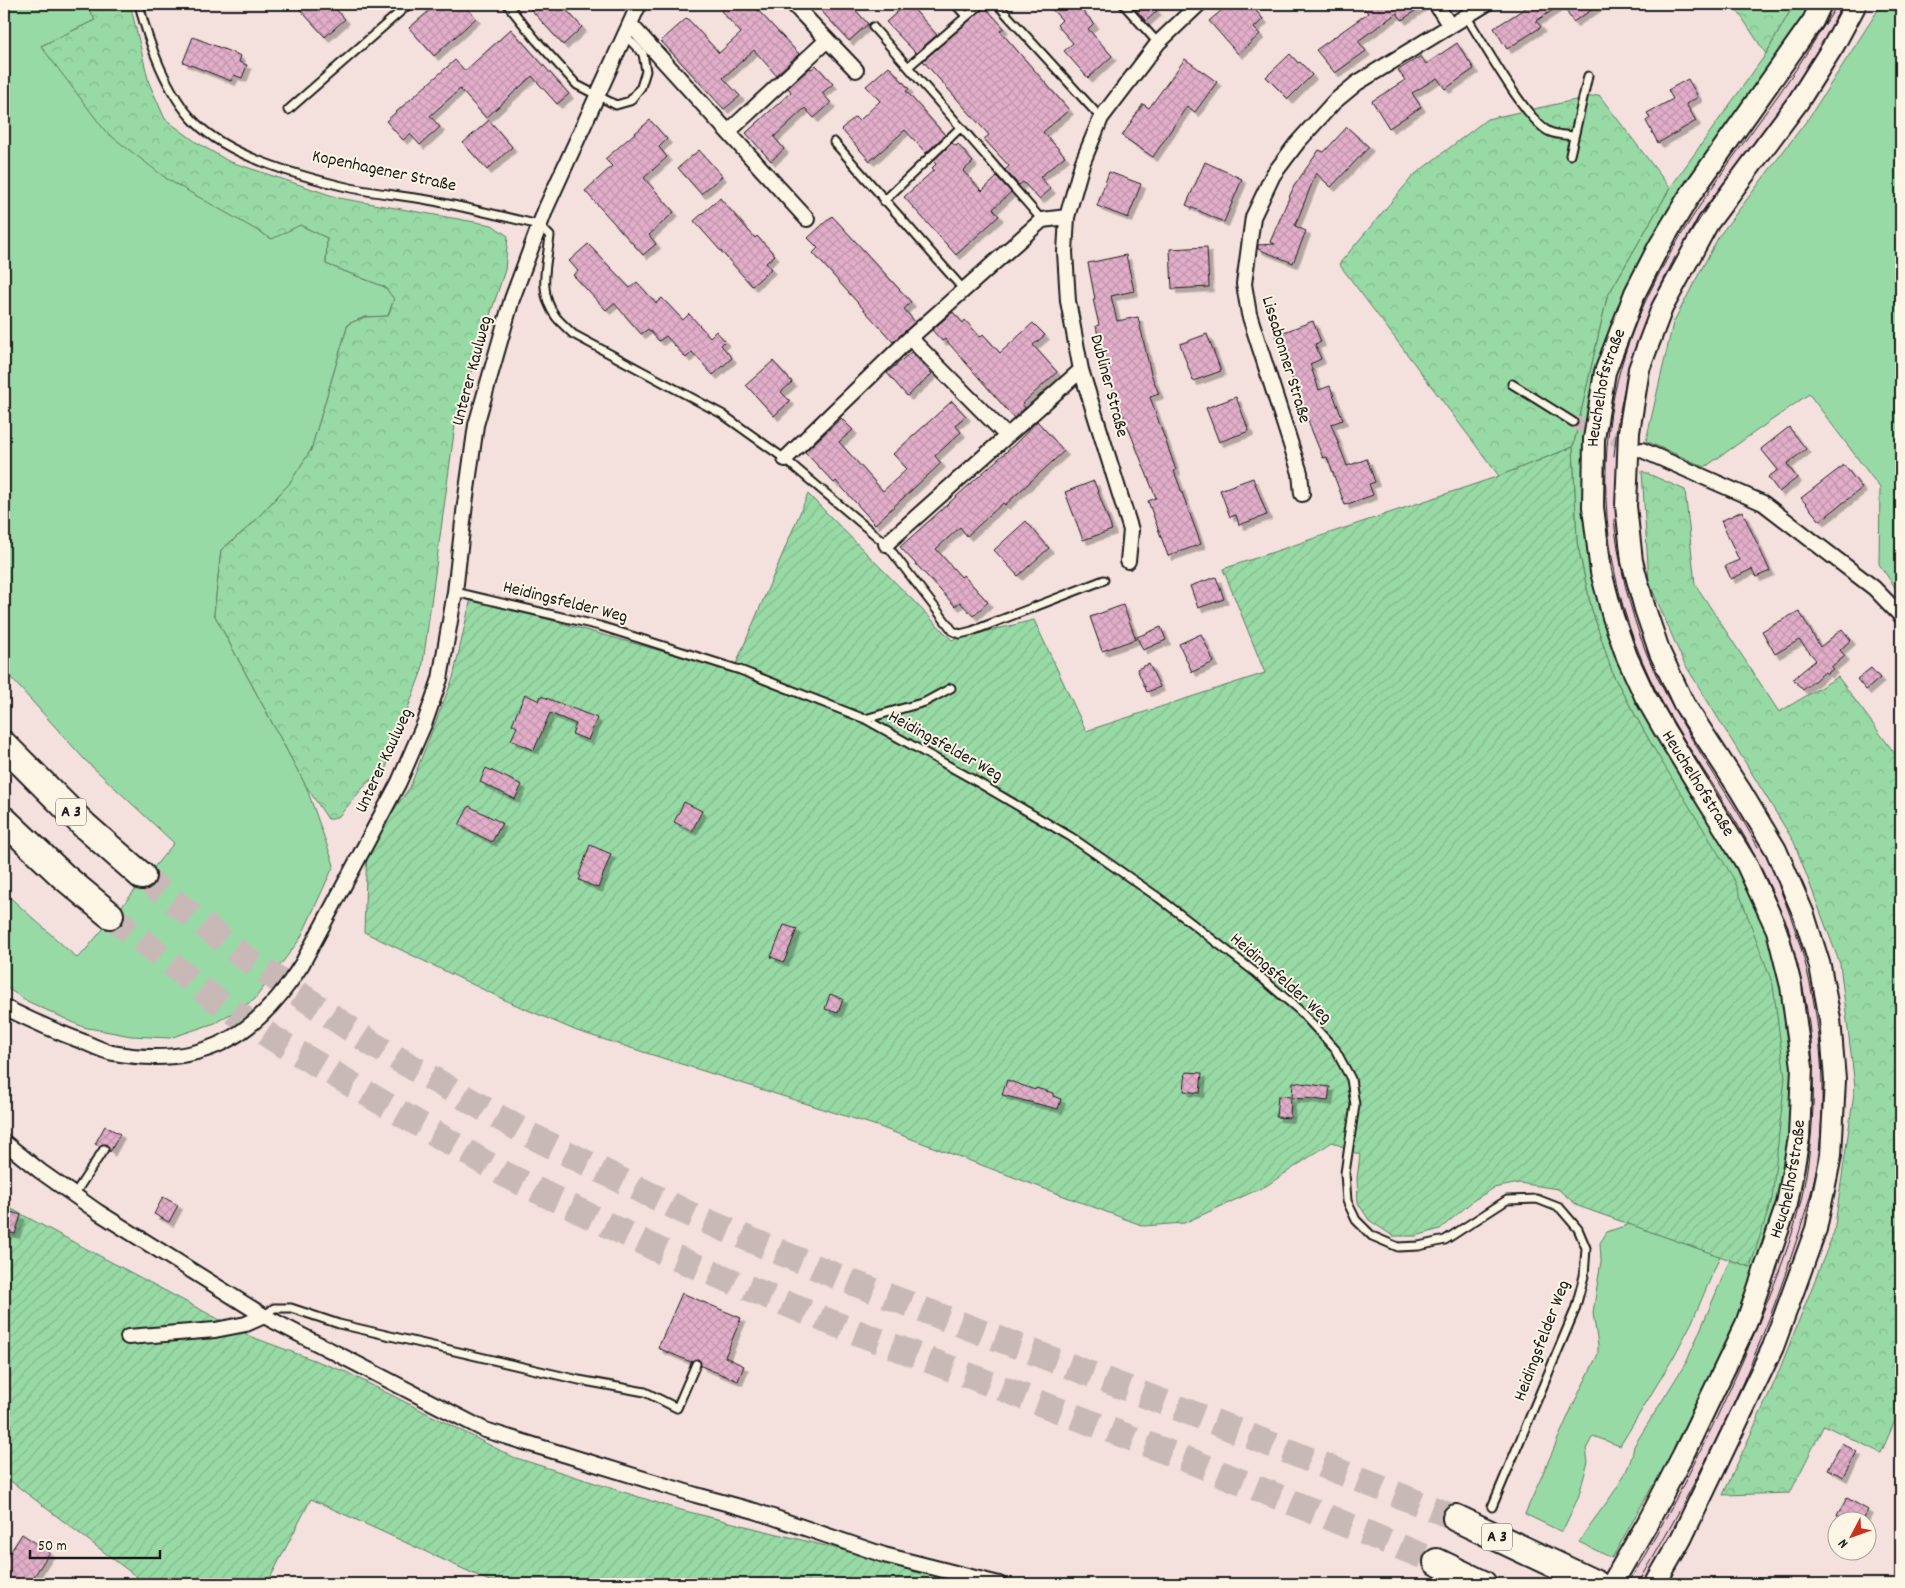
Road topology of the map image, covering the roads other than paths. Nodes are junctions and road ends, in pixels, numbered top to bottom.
1 (139, 4) edge
2 (409, 4) edge
3 (508, 4) edge
4 (639, 4) edge
5 (793, 4) edge
6 (955, 4) edge
7 (981, 4) edge
8 (997, 4) edge
9 (1123, 4) edge
10 (1199, 4) edge
11 (1436, 4) edge
12 (1486, 4) edge
13 (1822, 4) edge
14 (1856, 4) edge
15 (966, 16) junction
16 (1466, 16) junction
17 (1450, 26) junction
18 (873, 27) dead end
19 (627, 30) junction
20 (826, 41) junction
21 (1158, 43) junction
22 (909, 66) junction
23 (856, 70) dead end
24 (1588, 76) dead end
25 (597, 97) junction
26 (288, 110) dead end
27 (1101, 118) junction
28 (960, 128) junction
29 (728, 132) junction
30 (1573, 136) junction
31 (834, 142) dead end
32 (1570, 155) dead end
33 (884, 201) junction
34 (1067, 217) junction
35 (807, 219) dead end
36 (1042, 220) junction
37 (539, 225) junction
38 (964, 290) junction
39 (910, 338) junction
40 (1081, 370) junction
41 (1512, 384) dead end
42 (1573, 422) tunnel mouth
43 (1006, 435) junction
44 (1642, 450) tunnel mouth
45 (785, 459) junction
46 (1302, 494) dead end
47 (886, 544) junction
48 (1128, 561) dead end
49 (1104, 580) dead end
50 (455, 592) junction
51 (1901, 616) edge
52 (951, 688) dead end
53 (865, 720) junction
54 (4, 745) edge
55 (4, 820) edge
56 (142, 876) tunnel mouth
57 (110, 915) tunnel mouth
58 (4, 1007) edge
59 (4, 1142) edge
60 (104, 1149) dead end
61 (74, 1195) junction
62 (264, 1316) junction
63 (128, 1337) dead end
64 (696, 1364) dead end
65 (1492, 1508) dead end
66 (1456, 1518) tunnel mouth
67 (1437, 1562) tunnel mouth
68 (999, 1584) edge
69 (1482, 1584) edge
70 (1596, 1584) edge
71 (1612, 1584) edge
72 (1655, 1584) edge

1 - 37 lane, Kopenhagener Straße
2 - 26 lane
3 - 25 lane
4 - 19 street
5 - 20 street
6 - 15 lane
7 - 15 lane
8 - 27 lane
9 - 21 lane
10 - 21 street, Dubliner Straße
11 - 17 street
12 - 16 street, Lissabonner Straße
13 - 71 main road, Heuchelhofstraße
14 - 72 main road, Heuchelhofstraße
15 - 22 lane
16 - 17 street, Lissabonner Straße
16 - 30 lane
17 - 46 street, Lissabonner Straße
18 - 22 lane
19 - 25 street
19 - 25 lane
19 - 29 street
20 - 23 street
20 - 29 street
21 - 27 street, Dubliner Straße
22 - 28 lane
24 - 30 lane
25 - 37 street
27 - 34 street, Dubliner Straße
28 - 33 lane
28 - 36 lane
29 - 35 street
30 - 32 lane
31 - 33 lane
33 - 38 lane
34 - 36 street
34 - 40 street, Dubliner Straße
36 - 38 street
37 - 45 lane
37 - 50 street, Unterer Kaulweg
38 - 39 street
39 - 43 street
39 - 45 street
40 - 43 street
40 - 48 street, Dubliner Straße
41 - 42 lane
43 - 47 street
44 - 51 street
45 - 47 lane
47 - 49 lane
50 - 53 lane, Heidingsfelder Weg
50 - 58 street, Unterer Kaulweg
52 - 53 lane, Heidingsfelder Weg
53 - 65 lane, Heidingsfelder Weg
54 - 56 highway, A 3
55 - 57 highway
59 - 61 street
60 - 61 lane
61 - 62 street
62 - 63 street
62 - 64 lane
62 - 68 street
66 - 70 highway, A 3
67 - 69 highway

